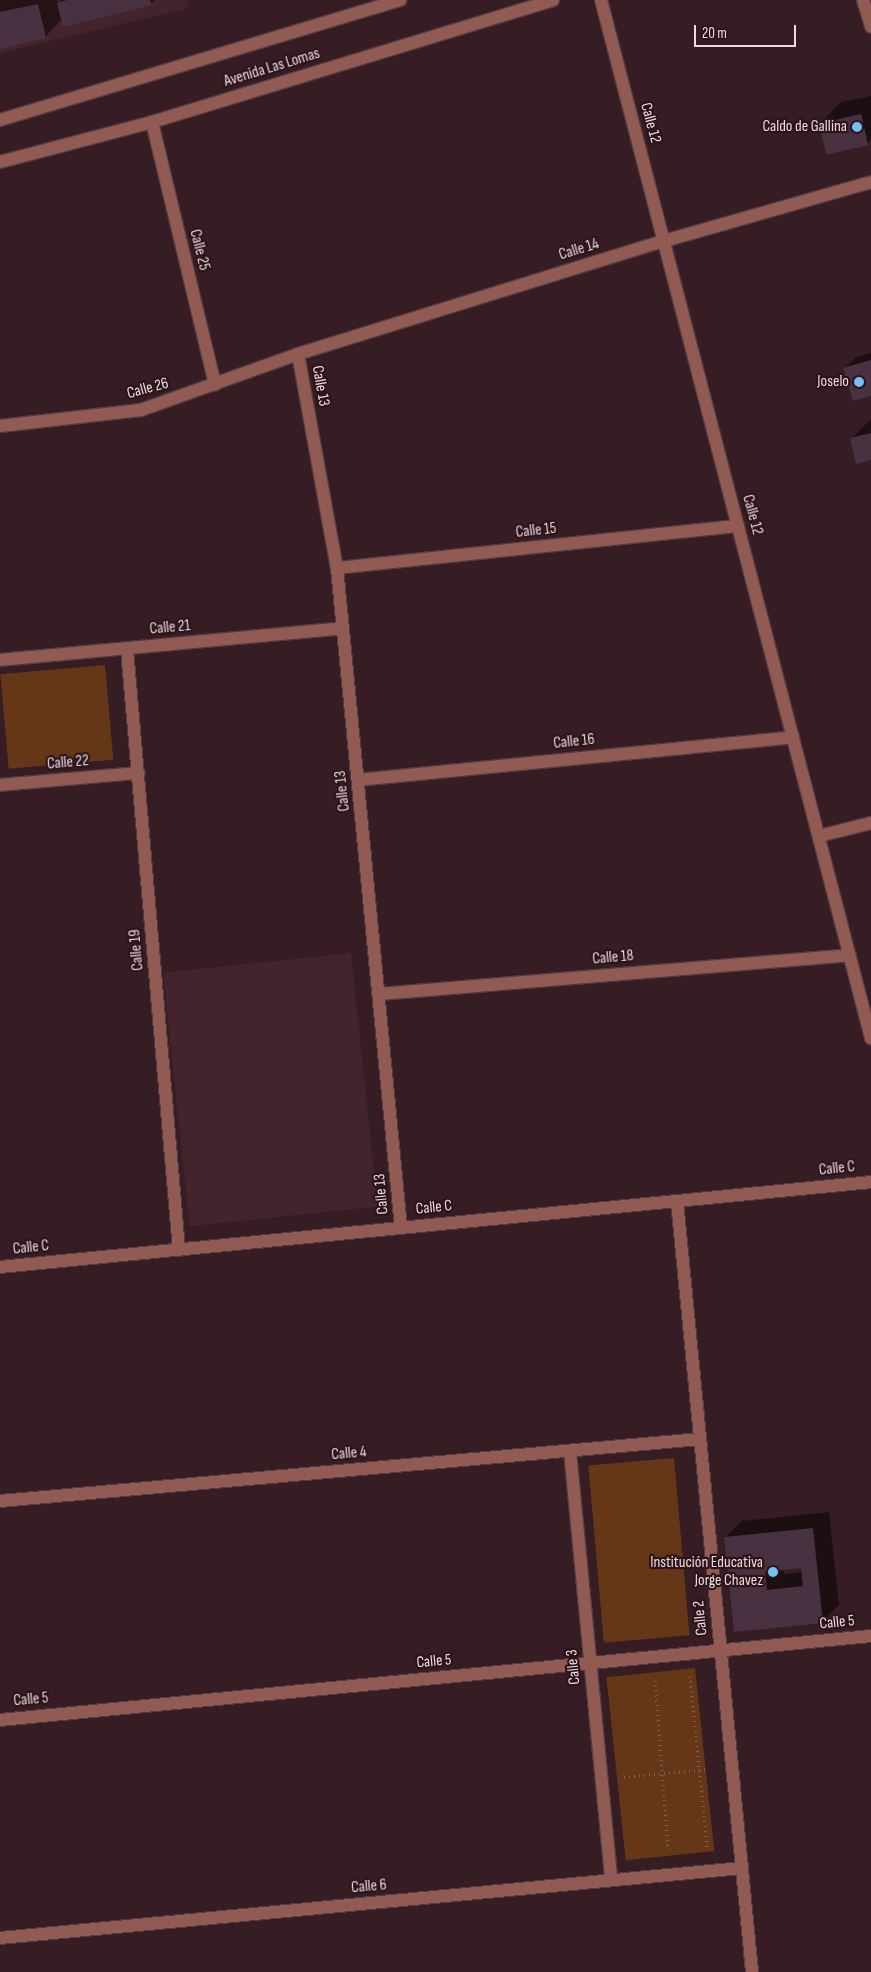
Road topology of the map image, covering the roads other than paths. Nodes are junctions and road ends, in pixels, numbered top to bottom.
1 (400, 0) edge
2 (553, 0) edge
3 (601, 0) edge
4 (863, 0) edge
5 (871, 27) edge
6 (0, 120) edge
7 (152, 122) junction
8 (0, 162) edge
9 (871, 182) edge
10 (664, 241) junction
11 (298, 354) junction
12 (215, 385) junction
13 (0, 426) edge
14 (738, 526) junction
15 (337, 568) junction
16 (343, 628) junction
17 (127, 649) junction
18 (0, 660) edge
19 (793, 737) junction
20 (138, 773) junction
21 (358, 780) junction
22 (0, 785) edge
23 (871, 823) edge
24 (819, 836) junction
25 (849, 955) junction
26 (379, 994) junction
27 (871, 1038) edge
28 (871, 1182) edge
29 (677, 1201) junction
30 (401, 1228) junction
31 (179, 1250) junction
32 (0, 1267) edge
33 (700, 1439) junction
34 (570, 1451) junction
35 (0, 1501) edge
36 (871, 1636) edge
37 (721, 1650) junction
38 (590, 1663) junction
39 (0, 1720) edge
40 (742, 1868) junction
41 (610, 1880) junction
42 (0, 1938) edge
43 (752, 1972) edge

1 - 6 street, Avenida Las Lomas
2 - 7 street, Avenida Las Lomas
3 - 10 street, Calle 12
4 - 5 street
7 - 8 street, Avenida Las Lomas
7 - 12 street, Calle 25
9 - 10 street, Calle 14
10 - 11 street, Calle 14
10 - 14 street, Calle 12
11 - 12 street, Calle 26
11 - 15 street, Calle 13
12 - 13 street, Calle 26
14 - 15 street, Calle 15
14 - 19 street, Calle 12
15 - 16 street, Calle 13
16 - 17 street, Calle 21
16 - 21 street, Calle 13
17 - 18 street, Calle 21
17 - 20 street, Calle 19
19 - 21 street, Calle 16
19 - 24 street, Calle 12
20 - 22 street, Calle 22
20 - 31 street, Calle 19
21 - 26 street, Calle 13
23 - 24 street
24 - 25 street, Calle 12
25 - 26 street, Calle 18
25 - 27 street, Calle 12
26 - 30 street, Calle 13
28 - 29 street, Calle C
29 - 30 street, Calle C
29 - 33 street, Calle 2
30 - 31 street, Calle C
31 - 32 street, Calle C
33 - 34 street, Calle 4
33 - 37 street, Calle 2
34 - 35 street, Calle 4
34 - 38 street, Calle 3
36 - 37 street, Calle 5
37 - 38 street, Calle 5
37 - 40 street, Calle 2
38 - 39 street, Calle 5
38 - 41 street, Calle 3
40 - 41 street, Calle 6
40 - 43 street, Calle 2
41 - 42 street, Calle 6

